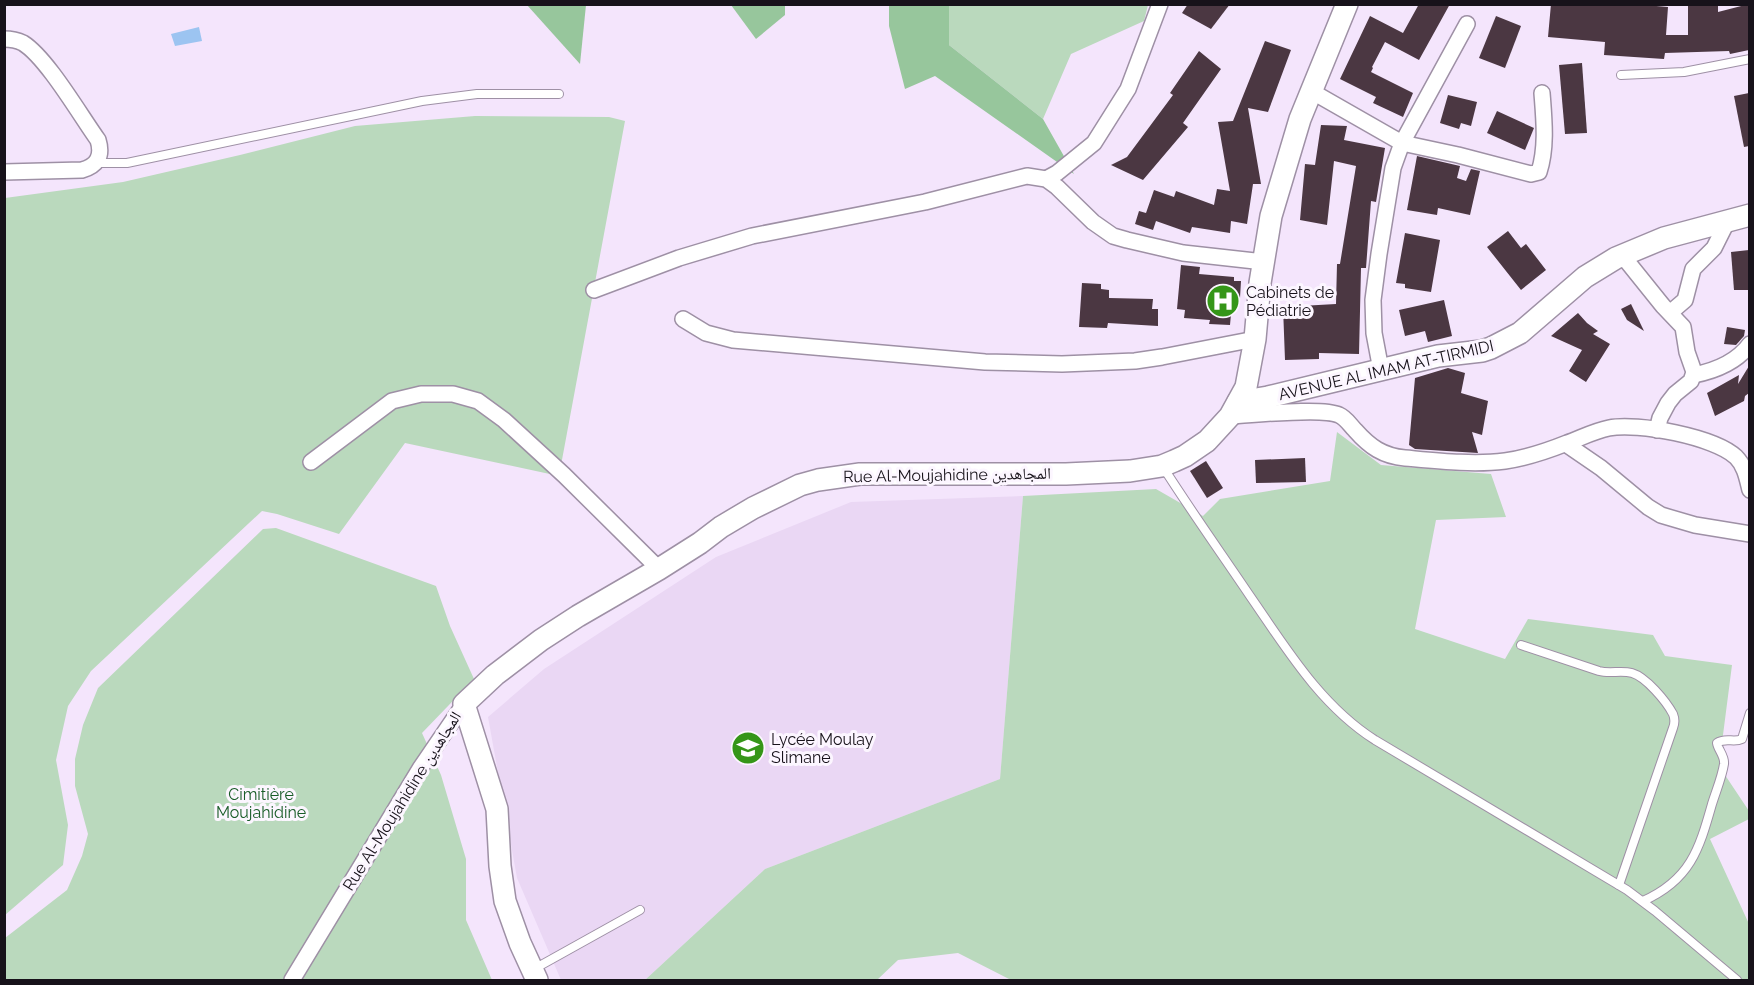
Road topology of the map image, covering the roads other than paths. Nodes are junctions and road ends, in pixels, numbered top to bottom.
1 (1160, 4) edge
2 (1347, 4) edge
3 (1467, 24) dead end
4 (4, 39) edge
5 (1749, 59) edge
6 (1621, 75) dead end
7 (1311, 91) junction
8 (1542, 93) dead end
9 (559, 94) dead end
10 (1402, 143) junction
11 (97, 163) junction
12 (4, 172) edge
13 (1046, 179) junction
14 (1749, 215) edge
15 (1727, 222) junction
16 (1622, 255) junction
17 (1264, 262) junction
18 (594, 290) dead end
19 (1671, 312) junction
20 (683, 318) dead end
21 (1255, 339) junction
22 (1749, 344) edge
23 (1381, 370) junction
24 (1694, 375) junction
25 (1234, 409) junction
26 (1657, 430) junction
27 (1566, 444) junction
28 (311, 462) dead end
29 (1162, 466) junction
30 (1749, 490) edge
31 (1749, 534) edge
32 (659, 569) junction
33 (1521, 645) dead end
34 (464, 704) junction
35 (1749, 713) edge
36 (1618, 885) junction
37 (1644, 901) junction
38 (640, 910) dead end
39 (535, 975) edge
40 (292, 981) edge
41 (1737, 981) edge

1 - 13 street
2 - 7 street, Rue Al-Moujahidine المجاهدين
3 - 10 street
4 - 11 street
5 - 6 lane
7 - 10 street
7 - 17 street, Rue Al-Moujahidine المجاهدين
8 - 10 street
9 - 11 lane
10 - 23 street
11 - 12 street
13 - 17 street
13 - 18 street
14 - 15 street, AVENUE AL IMAM AT-TIRMIDI
15 - 16 street, AVENUE AL IMAM AT-TIRMIDI
15 - 19 street
16 - 19 street
16 - 23 street, AVENUE AL IMAM AT-TIRMIDI
17 - 21 street, Rue Al-Moujahidine المجاهدين
19 - 24 street
20 - 21 street
21 - 25 street, Rue Al-Moujahidine المجاهدين
22 - 24 street
23 - 25 street, AVENUE AL IMAM AT-TIRMIDI
24 - 26 street
25 - 27 street
25 - 29 street, Rue Al-Moujahidine المجاهدين
26 - 27 street
26 - 30 street
27 - 31 street
28 - 32 street
29 - 32 street, Rue Al-Moujahidine المجاهدين
29 - 36 lane
32 - 34 street, Rue Al-Moujahidine المجاهدين
33 - 36 lane
34 - 39 street
34 - 40 street, Rue Al-Moujahidine المجاهدين
35 - 37 lane
36 - 37 lane
37 - 41 lane
38 - 39 lane

